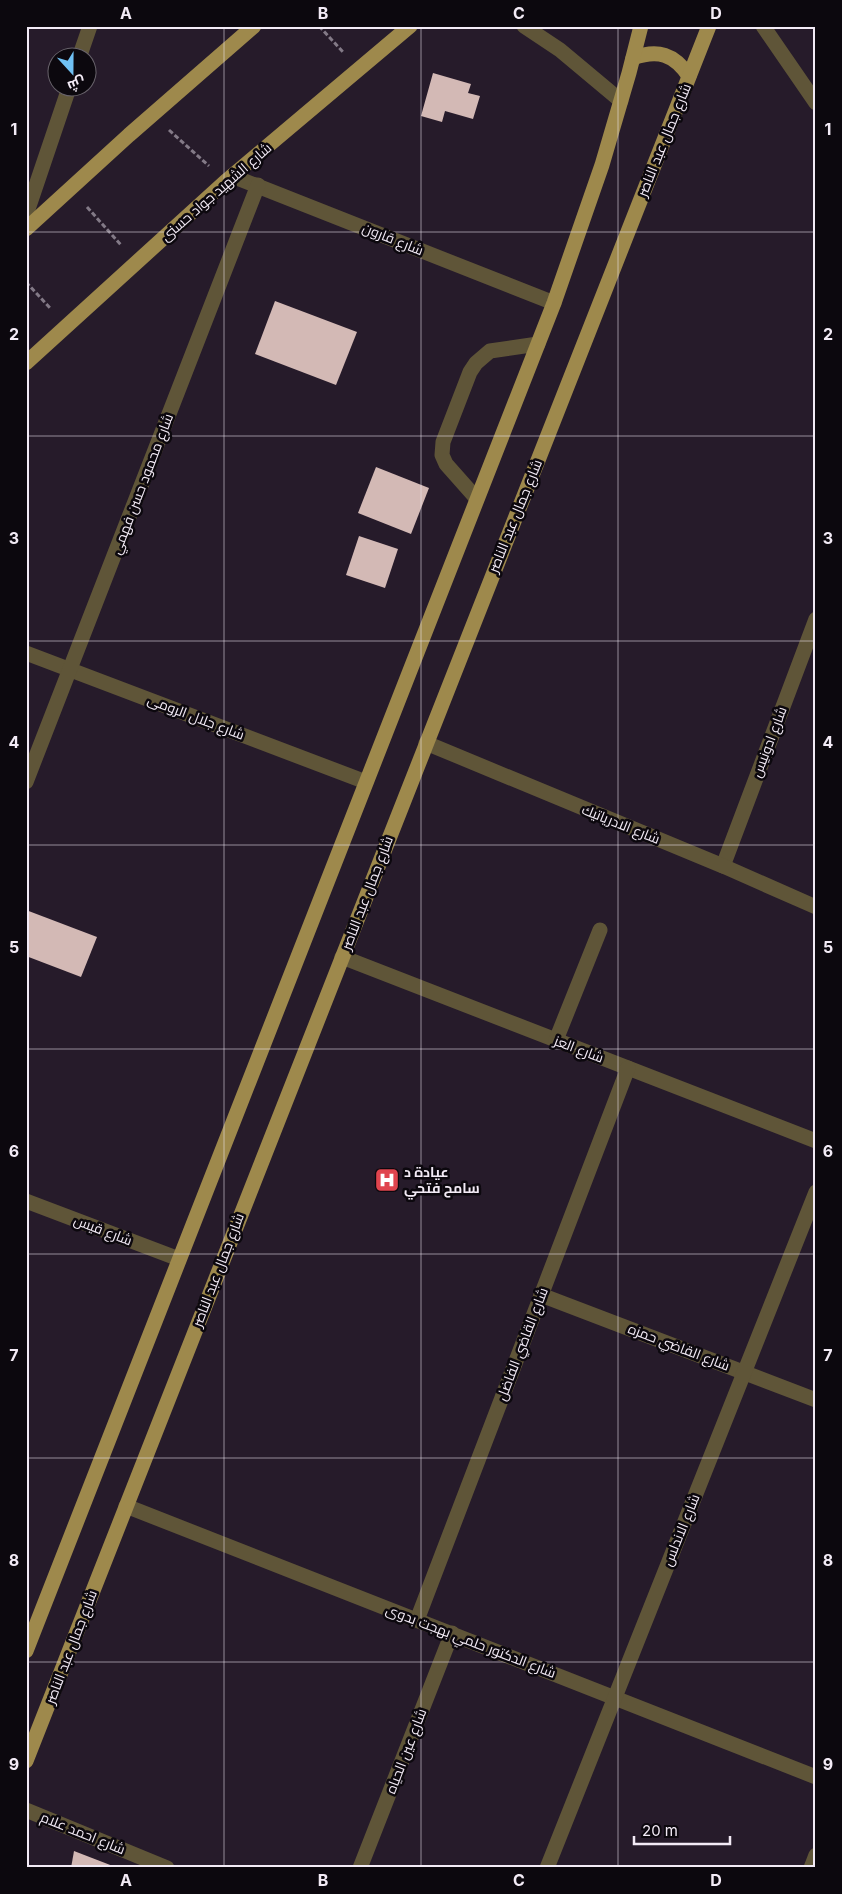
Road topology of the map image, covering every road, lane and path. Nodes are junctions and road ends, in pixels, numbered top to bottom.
1 (90, 26) edge
2 (254, 26) edge
3 (319, 26) edge
4 (410, 26) edge
5 (524, 26) edge
6 (641, 26) edge
7 (709, 26) edge
8 (763, 26) edge
9 (82, 48) edge
10 (633, 58) junction
11 (358, 68) junction
12 (689, 76) junction
13 (66, 98) edge
14 (621, 101) junction
15 (816, 103) edge
16 (152, 115) junction
17 (229, 179) junction
18 (258, 185) junction
19 (71, 188) junction
20 (26, 215) edge
21 (26, 229) edge
22 (136, 263) junction
23 (26, 282) edge
24 (554, 303) junction
25 (66, 326) junction
26 (538, 344) junction
27 (26, 363) edge
28 (477, 499) junction
29 (816, 619) edge
30 (26, 653) edge
31 (70, 670) junction
32 (426, 743) junction
33 (26, 782) edge
34 (366, 782) junction
35 (723, 866) junction
36 (816, 907) edge
37 (600, 930) dead end
38 (342, 957) junction
39 (556, 1040) junction
40 (628, 1068) junction
41 (816, 1141) edge
42 (816, 1192) edge
43 (26, 1202) edge
44 (180, 1259) junction
45 (541, 1295) junction
46 (744, 1372) junction
47 (816, 1400) edge
48 (126, 1506) junction
49 (417, 1620) junction
50 (452, 1633) junction
51 (26, 1651) edge
52 (615, 1698) junction
53 (26, 1760) edge
54 (816, 1777) edge
55 (26, 1810) edge
56 (816, 1855) edge
57 (167, 1868) edge
58 (360, 1868) edge
59 (547, 1868) edge
60 (811, 1868) edge

1 - 9 street
2 - 16 main road
3 - 11 path
4 - 11 main road, شارع الشهيد جواد حسنى
5 - 14 street
6 - 10 main road
7 - 12 main road, شارع جمال عبد الناصر
8 - 15 street
10 - 12 main road
10 - 14 main road
11 - 17 main road, شارع الشهيد جواد حسنى
12 - 32 main road, شارع جمال عبد الناصر
13 - 20 street
14 - 24 main road
16 - 17 path
16 - 19 main road
17 - 18 street, شارع قارون
17 - 22 main road, شارع الشهيد جواد حسنى
18 - 24 street, شارع قارون
18 - 31 street, شارع محمود حسن فهمي
19 - 21 main road
19 - 22 path
22 - 25 main road, شارع الشهيد جواد حسنى
23 - 25 path
24 - 26 main road
25 - 27 main road, شارع الشهيد جواد حسنى
26 - 28 main road
26 - 28 street
28 - 34 main road
29 - 35 street, شارع ادونيس
30 - 31 street, شارع جلال الرومى
31 - 33 street, شارع محمود حسن فهمي
31 - 34 street, شارع جلال الرومى
32 - 35 street, شارع الادرياتيك
32 - 38 main road, شارع جمال عبد الناصر
34 - 44 main road
35 - 36 street, شارع الادرياتيك
37 - 39 street
38 - 39 street, شارع العز
38 - 48 main road, شارع جمال عبد الناصر
39 - 40 street, شارع العز
40 - 41 street, شارع العز
40 - 45 street, شارع القاضي الفاضل
42 - 46 street, شارع الاندلس
43 - 44 street, شارع قيس
44 - 51 main road
45 - 46 street, شارع القاضي حمزه
45 - 49 street, شارع القاضي الفاضل
46 - 47 street, شارع القاضي حمزه
46 - 52 street, شارع الاندلس
48 - 49 street, شارع الدكتور حلمي بهجت بدوى
48 - 53 main road, شارع جمال عبد الناصر
49 - 50 street, شارع الدكتور حلمي بهجت بدوى
50 - 52 street, شارع الدكتور حلمي بهجت بدوى
50 - 58 street, شارع عين الحياه
52 - 54 street, شارع الدكتور حلمي بهجت بدوى
52 - 59 street, شارع الاندلس
55 - 57 street, شارع احمد علام
56 - 60 street

